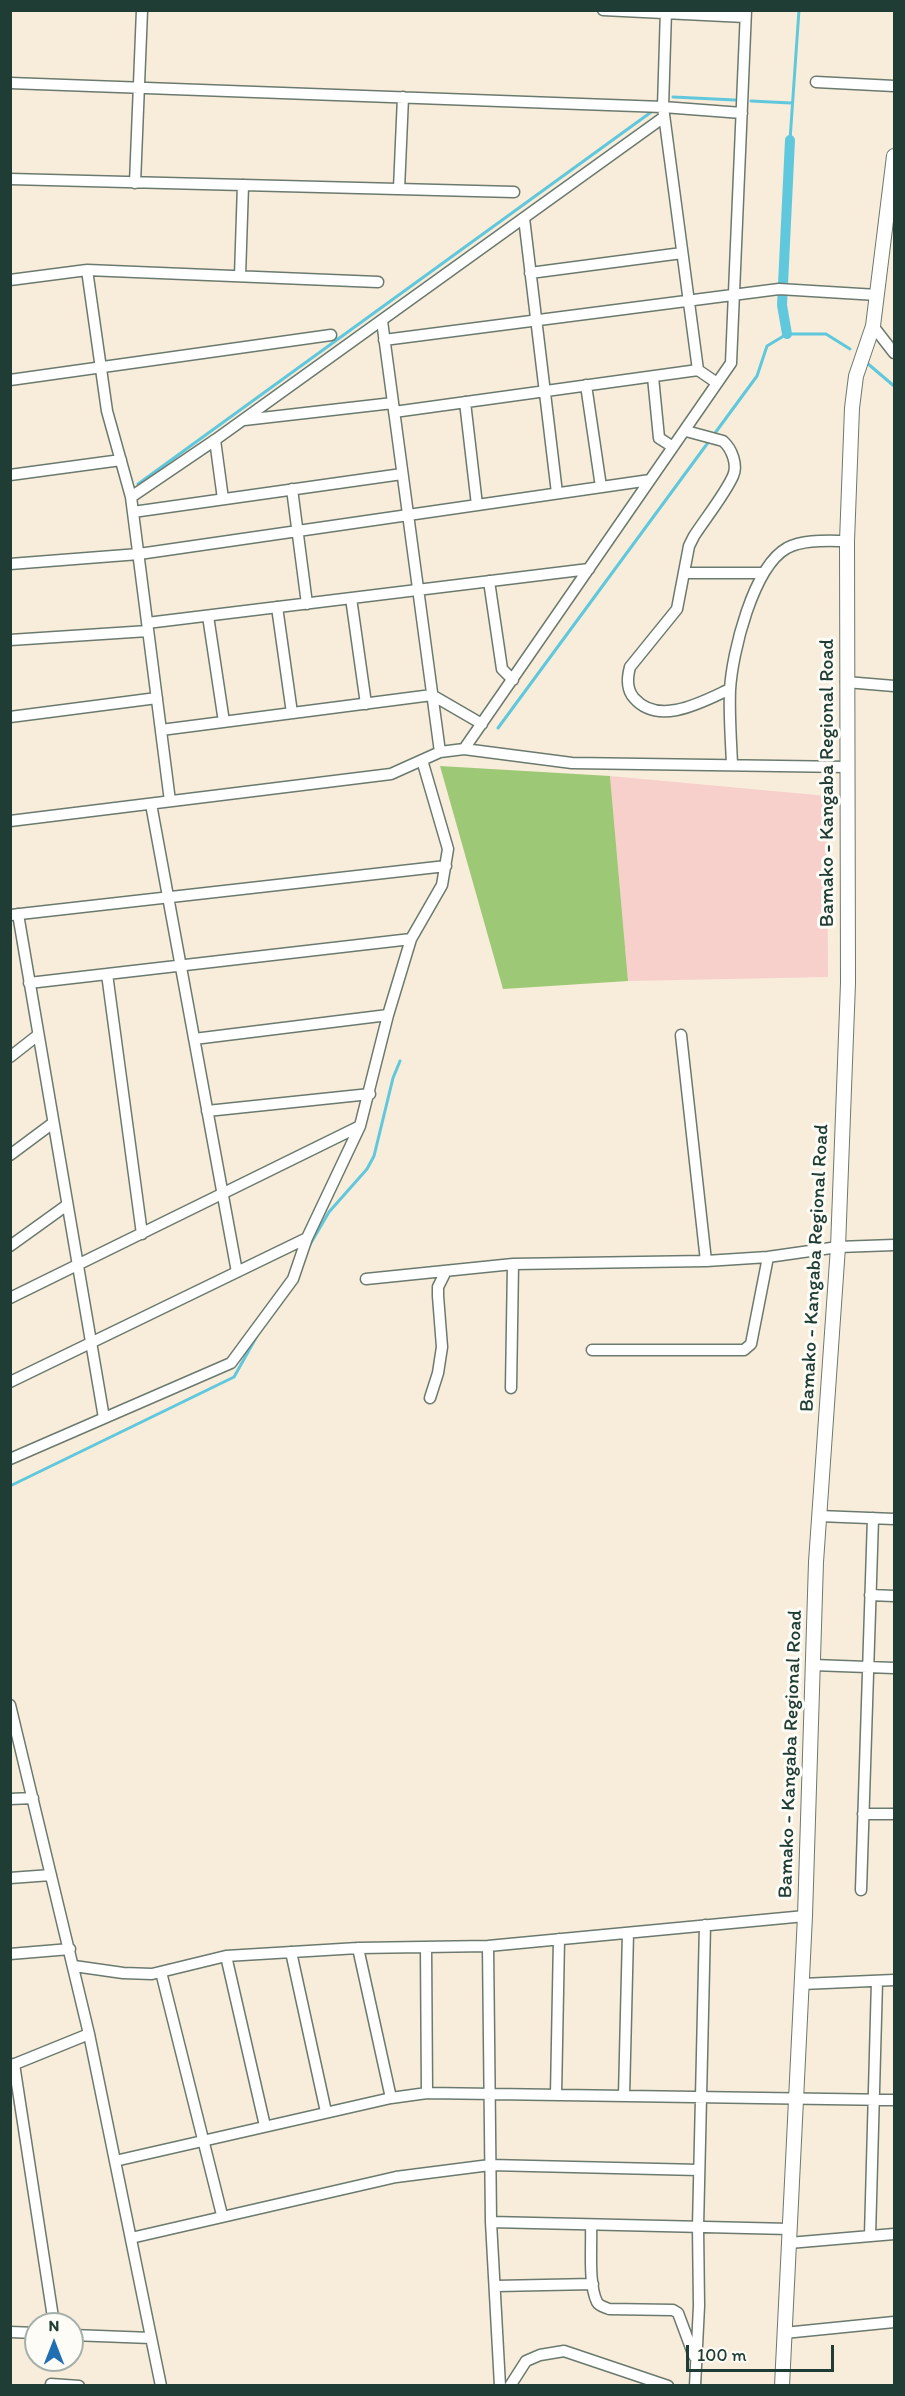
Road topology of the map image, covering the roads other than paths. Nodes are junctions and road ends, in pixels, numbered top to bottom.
1 (142, 10) edge
2 (603, 10) edge
3 (666, 12) edge
4 (746, 14) edge
5 (816, 82) dead end
6 (10, 83) edge
7 (894, 86) edge
8 (139, 88) junction
9 (403, 97) junction
10 (664, 112) junction
11 (742, 112) junction
12 (894, 156) edge
13 (10, 179) edge
14 (135, 183) junction
15 (243, 185) junction
16 (399, 189) junction
17 (514, 192) dead end
18 (524, 218) junction
19 (682, 253) junction
20 (87, 270) junction
21 (530, 273) junction
22 (240, 276) junction
23 (10, 280) edge
24 (378, 282) dead end
25 (735, 295) junction
26 (877, 295) junction
27 (689, 301) junction
28 (382, 321) junction
29 (536, 321) junction
30 (873, 326) junction
31 (331, 335) dead end
32 (384, 340) junction
33 (894, 353) edge
34 (100, 368) junction
35 (698, 370) junction
36 (653, 376) junction
37 (10, 380) edge
38 (717, 383) junction
39 (586, 385) junction
40 (544, 391) junction
41 (465, 402) junction
42 (394, 407) junction
43 (242, 421) junction
44 (686, 431) junction
45 (215, 440) junction
46 (673, 447) junction
47 (121, 460) junction
48 (402, 474) junction
49 (10, 475) edge
50 (651, 480) junction
51 (602, 487) junction
52 (292, 489) junction
53 (557, 493) junction
54 (131, 497) junction
55 (223, 499) junction
56 (477, 505) junction
57 (133, 512) junction
58 (408, 515) junction
59 (297, 531) junction
60 (847, 541) junction
61 (139, 554) junction
62 (10, 564) edge
63 (589, 568) junction
64 (685, 573) junction
65 (763, 573) junction
66 (489, 581) junction
67 (418, 590) junction
68 (351, 598) junction
69 (307, 604) junction
70 (277, 607) junction
71 (208, 616) junction
72 (148, 627) junction
73 (10, 640) edge
74 (513, 680) junction
75 (846, 682) junction
76 (894, 686) edge
77 (730, 689) junction
78 (432, 695) junction
79 (157, 698) junction
80 (366, 704) junction
81 (292, 713) junction
82 (10, 717) edge
83 (224, 722) junction
84 (482, 724) junction
85 (161, 730) junction
86 (464, 749) junction
87 (440, 752) junction
88 (422, 760) junction
89 (732, 764) junction
90 (848, 767) junction
91 (170, 801) junction
92 (151, 804) junction
93 (10, 821) edge
94 (446, 866) junction
95 (168, 897) junction
96 (14, 915) edge
97 (411, 939) junction
98 (181, 965) junction
99 (107, 974) junction
100 (29, 983) junction
101 (387, 1015) junction
102 (38, 1035) junction
103 (681, 1035) dead end
104 (194, 1039) junction
105 (10, 1057) edge
106 (370, 1094) junction
107 (207, 1111) junction
108 (53, 1123) junction
109 (360, 1126) junction
110 (10, 1155) edge
111 (223, 1194) junction
112 (68, 1205) junction
113 (142, 1234) junction
114 (307, 1238) junction
115 (894, 1245) edge
116 (10, 1246) edge
117 (838, 1246) junction
118 (768, 1257) junction
119 (706, 1261) junction
120 (513, 1264) junction
121 (77, 1265) junction
122 (446, 1271) junction
123 (237, 1272) junction
124 (366, 1279) dead end
125 (12, 1295) edge
126 (91, 1343) junction
127 (592, 1350) dead end
128 (10, 1382) edge
129 (511, 1388) dead end
130 (430, 1398) dead end
131 (104, 1419) junction
132 (10, 1459) edge
133 (819, 1516) junction
134 (873, 1518) junction
135 (894, 1519) edge
136 (870, 1595) junction
137 (894, 1596) edge
138 (813, 1665) junction
139 (868, 1667) junction
140 (894, 1668) edge
141 (10, 1705) edge
142 (13, 1725) edge
143 (33, 1797) junction
144 (10, 1799) edge
145 (863, 1814) junction
146 (894, 1814) edge
147 (51, 1875) junction
148 (10, 1878) edge
149 (861, 1890) dead end
150 (805, 1916) junction
151 (705, 1925) junction
152 (628, 1933) junction
153 (559, 1939) junction
154 (488, 1946) junction
155 (426, 1947) junction
156 (358, 1948) junction
157 (70, 1949) junction
158 (291, 1952) junction
159 (10, 1954) edge
160 (226, 1956) junction
161 (74, 1966) junction
162 (161, 1972) junction
163 (894, 1980) edge
164 (877, 1981) junction
165 (802, 1984) junction
166 (89, 2034) junction
167 (12, 2065) edge
168 (427, 2093) junction
169 (490, 2094) junction
170 (556, 2095) junction
171 (624, 2096) junction
172 (701, 2097) junction
173 (391, 2098) junction
174 (796, 2099) junction
175 (873, 2100) junction
176 (894, 2100) edge
177 (326, 2112) junction
178 (265, 2126) junction
179 (203, 2140) junction
180 (115, 2161) junction
181 (490, 2165) junction
182 (699, 2170) junction
183 (222, 2215) junction
184 (491, 2222) junction
185 (591, 2225) junction
186 (698, 2227) junction
187 (894, 2234) edge
188 (789, 2236) junction
189 (870, 2236) junction
190 (130, 2238) junction
191 (593, 2284) junction
192 (496, 2286) junction
193 (52, 2312) edge
194 (894, 2322) edge
195 (784, 2333) junction
196 (84, 2335) edge
197 (151, 2338) junction
198 (696, 2362) junction
199 (51, 2384) edge
200 (79, 2385) edge
201 (161, 2385) edge
202 (500, 2385) edge
203 (510, 2385) edge
204 (668, 2385) edge
205 (695, 2385) edge
206 (782, 2385) edge

1 - 8 street
2 - 3 street
3 - 4 street
3 - 10 street
4 - 11 street
5 - 7 street
6 - 8 street
8 - 9 street
8 - 14 street
9 - 10 street
9 - 16 street
10 - 11 street
10 - 18 street
10 - 19 street
11 - 25 street
12 - 26 street, Bamako - Kangaba Regional Road
13 - 14 street
14 - 15 street
15 - 16 street
15 - 22 street
16 - 17 street
18 - 21 street
18 - 28 street
19 - 21 street
19 - 27 street
20 - 22 street
20 - 23 street
20 - 34 street
21 - 29 street
22 - 24 street
25 - 26 street
25 - 27 street
25 - 38 street
26 - 30 street, Bamako - Kangaba Regional Road
27 - 29 street
27 - 35 street
28 - 32 street
28 - 43 street
29 - 32 street
29 - 40 street
30 - 33 street
30 - 60 street, Bamako - Kangaba Regional Road
31 - 34 street
32 - 42 street
34 - 37 street
34 - 47 street
35 - 36 street
35 - 38 street
36 - 39 street
36 - 46 street
38 - 44 street
39 - 40 street
39 - 51 street
40 - 41 street
40 - 53 street
41 - 42 street
41 - 56 street
42 - 43 street
42 - 48 street
43 - 45 street
44 - 46 street
44 - 64 street
45 - 54 street
45 - 55 street
46 - 50 street
47 - 49 street
47 - 54 street
48 - 52 street
48 - 58 street
50 - 51 street
50 - 63 street
51 - 53 street
52 - 55 street
52 - 59 street
53 - 56 street
54 - 57 street
55 - 57 street
56 - 58 street
57 - 61 street
58 - 59 street
58 - 67 street
59 - 61 street
59 - 69 street
60 - 65 street
60 - 75 street, Bamako - Kangaba Regional Road
61 - 62 street
61 - 72 street
63 - 66 street
63 - 74 street
64 - 65 street
64 - 77 street
65 - 77 street
66 - 67 street
66 - 74 street
67 - 68 street
67 - 78 street
68 - 69 street
68 - 80 street
69 - 70 street
70 - 71 street
70 - 81 street
71 - 72 street
71 - 83 street
72 - 73 street
72 - 79 street
74 - 84 street
75 - 76 street
75 - 90 street, Bamako - Kangaba Regional Road
77 - 89 street
78 - 80 street
78 - 84 street
78 - 87 street
79 - 82 street
79 - 85 street
80 - 81 street
81 - 83 street
83 - 85 street
84 - 86 street
85 - 91 street
86 - 87 street
86 - 89 street
87 - 88 street
88 - 91 street
88 - 94 street
89 - 90 street
90 - 117 street, Bamako - Kangaba Regional Road
91 - 92 street
92 - 93 street
92 - 95 street
94 - 95 street
94 - 97 street
95 - 96 street
95 - 98 street
96 - 100 street
97 - 98 street
97 - 101 street
98 - 99 street
98 - 104 street
99 - 100 street
99 - 113 street
100 - 102 street
101 - 104 street
101 - 106 street
102 - 105 street
102 - 108 street
103 - 119 street
104 - 107 street
106 - 107 street
106 - 109 street
107 - 111 street
108 - 110 street
108 - 112 street
109 - 111 street
109 - 114 street
111 - 113 street
111 - 123 street
112 - 116 street
112 - 121 street
113 - 121 street
114 - 123 street
114 - 131 street
115 - 117 street
117 - 118 street
117 - 133 street, Bamako - Kangaba Regional Road
118 - 119 street
118 - 127 street
119 - 120 street
120 - 122 street
120 - 129 street
121 - 125 street
121 - 126 street
122 - 124 street
122 - 130 street
123 - 126 street
126 - 128 street
126 - 131 street
131 - 132 street
133 - 134 street
133 - 138 street, Bamako - Kangaba Regional Road
134 - 135 street
134 - 136 street
136 - 137 street
136 - 139 street
138 - 139 street
138 - 150 street, Bamako - Kangaba Regional Road
139 - 140 street
139 - 145 street
141 - 142 street
142 - 143 street
143 - 144 street
143 - 147 street
145 - 146 street
145 - 149 street
147 - 148 street
147 - 157 street
150 - 151 street
150 - 165 street, Bamako - Kangaba Regional Road
151 - 152 street
151 - 172 street
152 - 153 street
152 - 171 street
153 - 154 street
153 - 170 street
154 - 155 street
154 - 169 street
155 - 156 street
155 - 168 street
156 - 158 street
156 - 173 street
157 - 159 street
157 - 161 street
158 - 160 street
158 - 177 street
160 - 162 street
160 - 178 street
161 - 162 street
161 - 166 street
162 - 179 street
163 - 164 street
164 - 165 street
164 - 175 street
165 - 174 street, Bamako - Kangaba Regional Road
166 - 167 street
166 - 180 street
167 - 193 street
168 - 169 street
168 - 173 street
169 - 170 street
169 - 181 street
170 - 171 street
171 - 172 street
172 - 174 street
172 - 182 street
173 - 177 street
174 - 175 street
174 - 188 street, Bamako - Kangaba Regional Road
175 - 176 street
175 - 189 street
177 - 178 street
178 - 179 street
179 - 180 street
179 - 183 street
180 - 190 street
181 - 182 street
181 - 183 street
181 - 184 street
182 - 186 street
183 - 190 street
184 - 185 street
184 - 192 street
185 - 186 street
185 - 191 street
186 - 188 street
186 - 198 street
187 - 189 street
188 - 189 street
188 - 195 street, Bamako - Kangaba Regional Road
190 - 197 street
191 - 192 street
191 - 198 street
192 - 202 street
194 - 195 street
195 - 206 street, Bamako - Kangaba Regional Road
196 - 197 street
197 - 201 street
198 - 205 street
199 - 200 street
203 - 204 street

